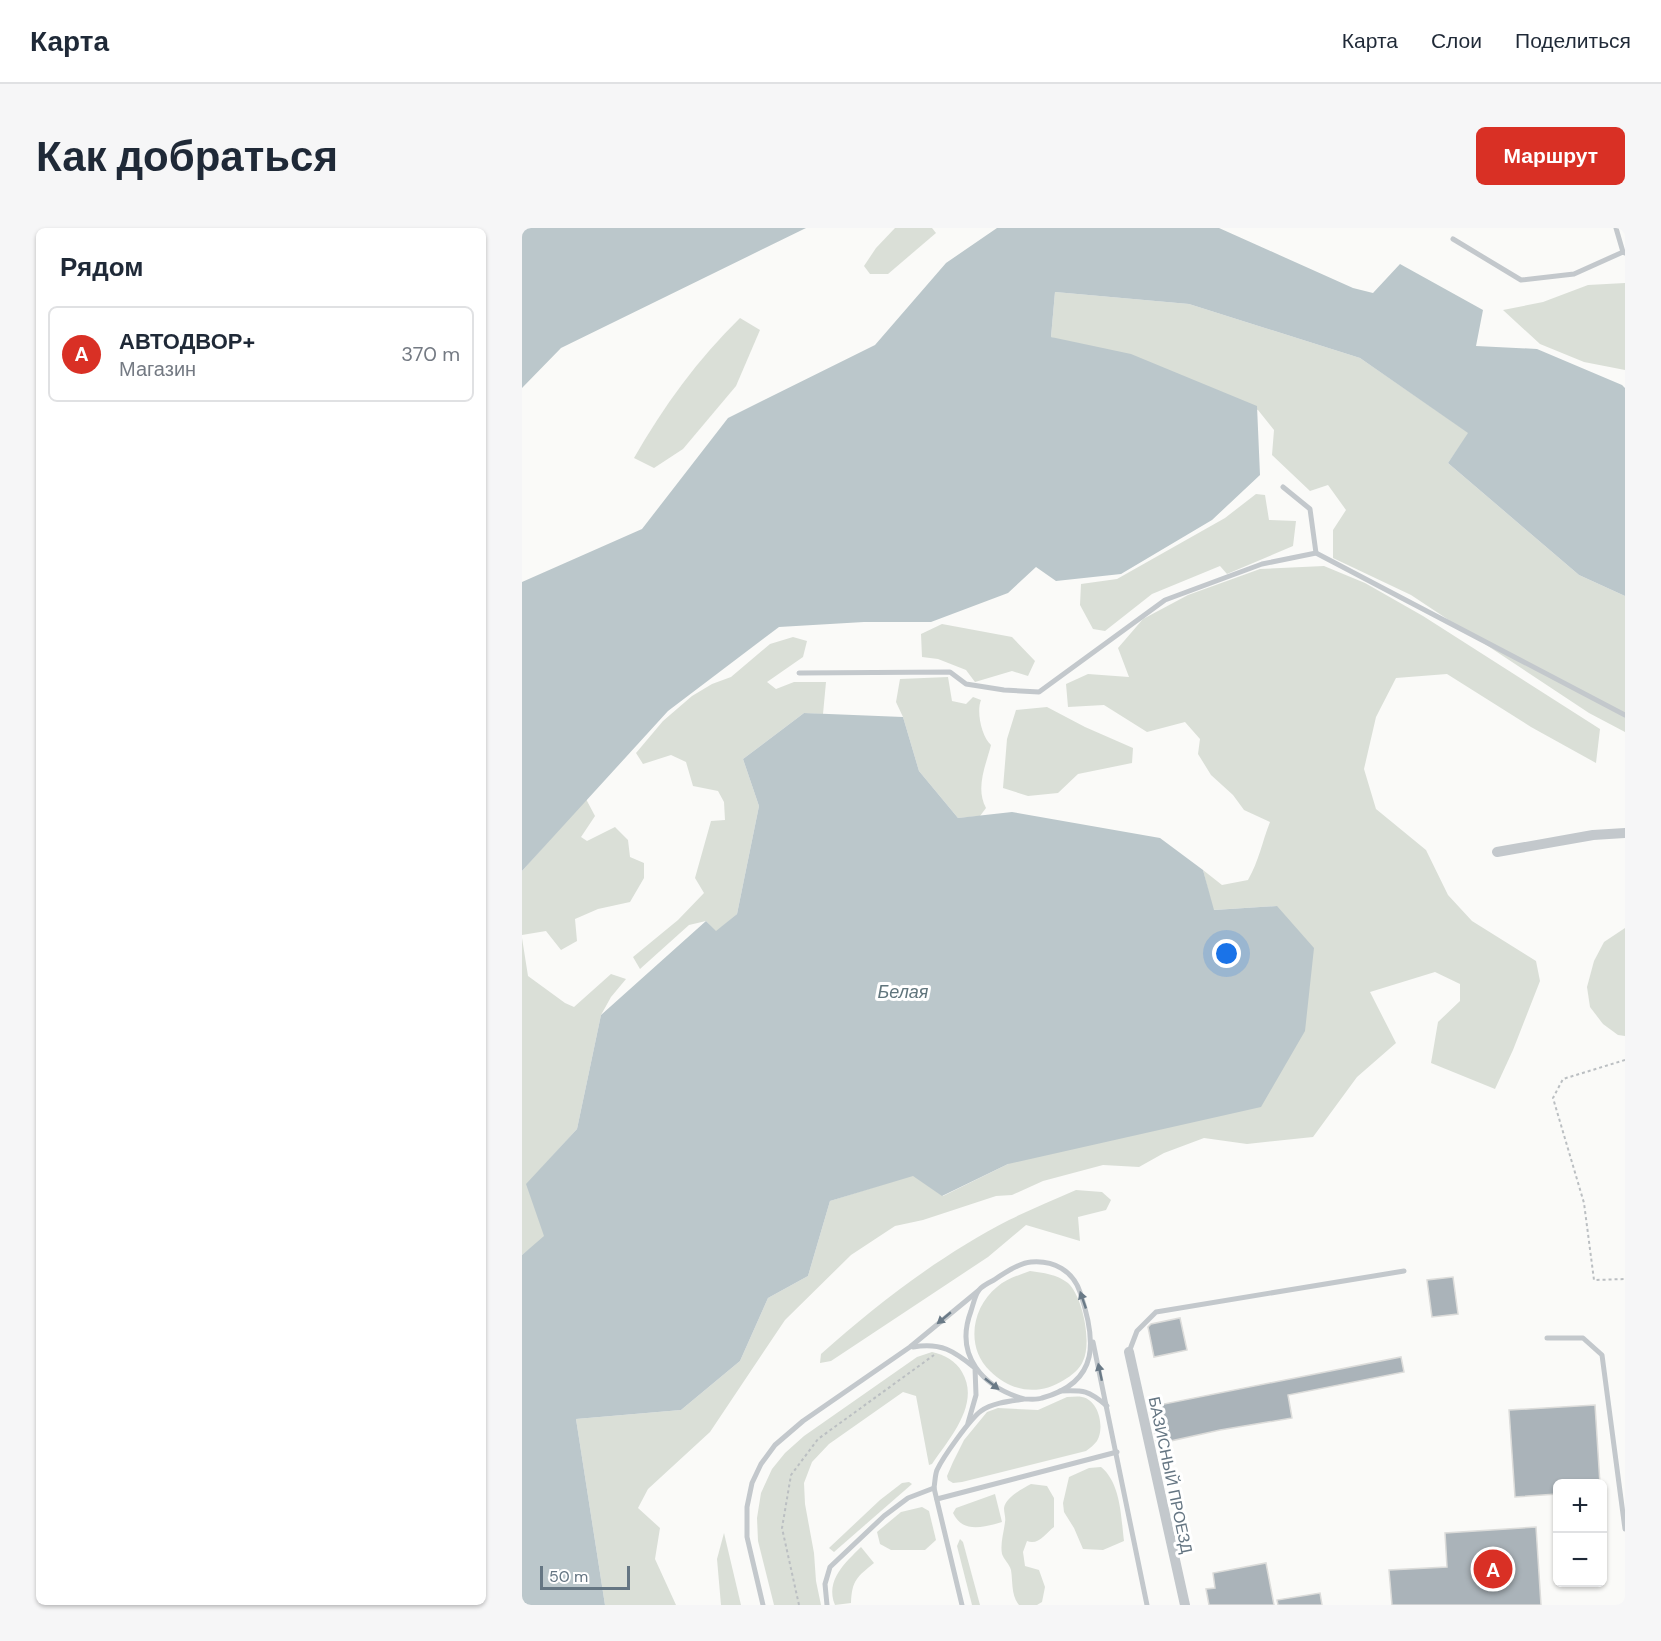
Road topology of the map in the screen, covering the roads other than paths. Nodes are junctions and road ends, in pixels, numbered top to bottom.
1 (1616, 228) edge
2 (1453, 239) dead end
3 (1624, 253) edge
4 (1283, 487) dead end
5 (1316, 553) junction
6 (799, 674) dead end
7 (1625, 715) edge
8 (1625, 833) edge
9 (1497, 852) dead end
10 (1404, 1271) dead end
11 (979, 1290) junction
12 (1092, 1337) junction
13 (1547, 1338) dead end
14 (910, 1347) junction
15 (1129, 1352) joint
16 (975, 1368) junction
17 (1059, 1391) junction
18 (1024, 1400) junction
19 (1107, 1406) junction
20 (967, 1425) junction
21 (1117, 1452) junction
22 (934, 1488) junction
23 (938, 1499) junction
24 (1625, 1529) edge
25 (763, 1605) edge
26 (827, 1605) edge
27 (962, 1605) edge
28 (1147, 1605) edge
29 (1185, 1605) edge

1 - 3 lane
2 - 3 lane
4 - 5 lane
5 - 6 lane
5 - 7 lane
8 - 9 street
10 - 15 lane
12 -> 11 lane
11 -> 14 lane
11 - 16 lane
12 - 17 lane
19 -> 12 lane
13 - 24 lane
14 - 16 lane
14 - 25 lane
15 - 29 street, БАЗИСНЫЙ ПРОЕЗД
16 -> 18 lane
16 - 20 lane
17 - 18 lane
17 - 19 lane
18 - 20 lane
19 - 21 lane
20 - 22 lane
21 - 23 lane
21 - 28 lane
22 - 23 lane
22 - 26 lane
23 - 27 lane

